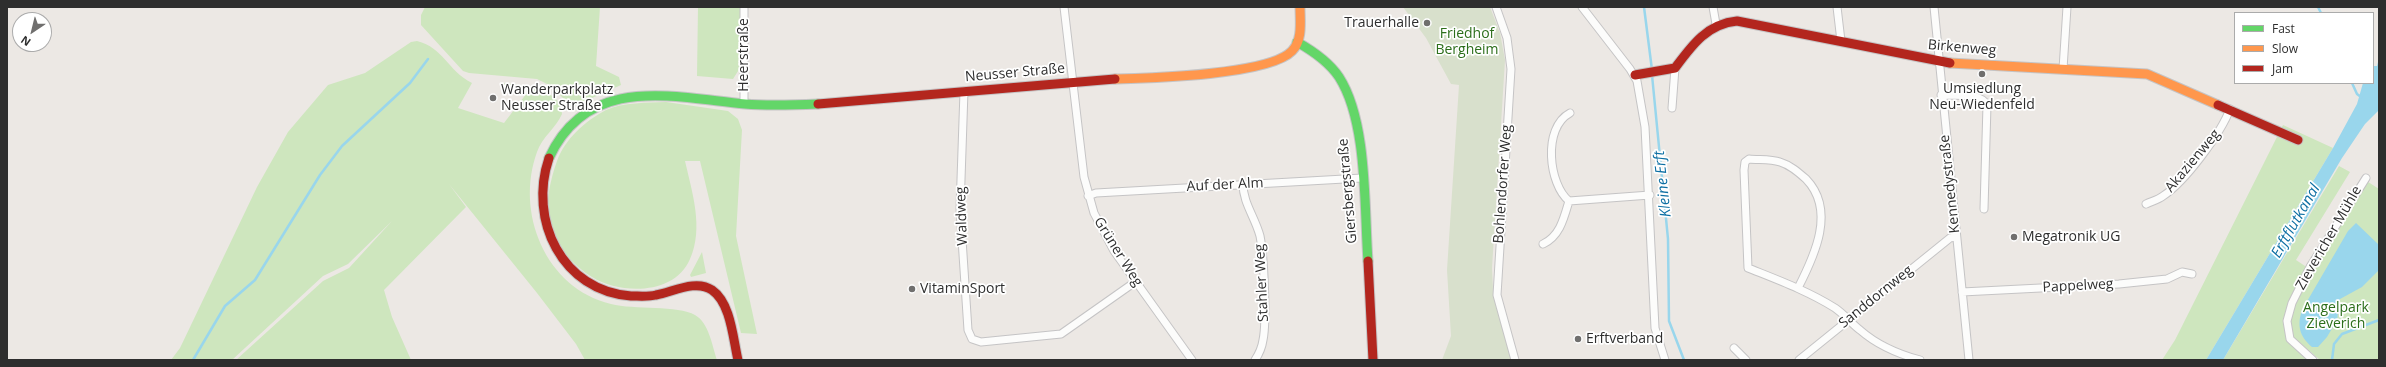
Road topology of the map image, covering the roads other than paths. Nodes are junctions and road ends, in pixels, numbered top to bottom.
1 (744, 7) edge
2 (1064, 7) edge
3 (1300, 7) edge
4 (1496, 7) edge
5 (1582, 7) edge
6 (1713, 7) edge
7 (1837, 7) edge
8 (1934, 7) edge
9 (2067, 7) edge
10 (1716, 24) junction
11 (1841, 41) junction
12 (1297, 42) junction
13 (1939, 62) junction
14 (1675, 68) junction
15 (2063, 69) junction
16 (1639, 74) junction
17 (1071, 82) junction
18 (964, 91) junction
19 (1941, 95) junction
20 (744, 104) junction
21 (1672, 108) dead end
22 (2230, 109) junction
23 (1570, 114) dead end
24 (2298, 140) dead end
25 (1362, 178) junction
26 (2366, 178) dead end
27 (1243, 184) junction
28 (1650, 195) junction
29 (1088, 196) junction
30 (1569, 201) junction
31 (2146, 204) dead end
32 (1984, 209) dead end
33 (1955, 236) junction
34 (1543, 244) dead end
35 (2192, 274) dead end
36 (1135, 282) junction
37 (1798, 288) junction
38 (1962, 292) junction
39 (1849, 320) junction
40 (1734, 348) dead end
41 (738, 360) edge
42 (1192, 360) edge
43 (1255, 360) edge
44 (1373, 360) edge
45 (1515, 360) edge
46 (1665, 360) edge
47 (1746, 360) edge
48 (1798, 360) edge
49 (1920, 360) edge
50 (1969, 360) edge
51 (2313, 360) edge

1 - 20 street, Heerstraße
2 - 17 street, Grüner Weg
3 - 12 main road
4 - 45 street, Bohlendorfer Weg
5 - 16 street
6 - 10 street
7 - 11 street
8 - 13 street, Kennedystraße
9 - 15 street
10 - 11 main road, Birkenweg
10 - 14 main road
11 - 13 main road, Birkenweg
12 - 17 main road, Neusser Straße
12 - 25 main road, Giersbergstraße
13 - 15 main road, Birkenweg
13 - 19 street, Kennedystraße
14 - 16 main road
14 - 21 street
15 - 22 main road, Birkenweg
16 - 28 street
17 - 18 main road, Neusser Straße
17 - 29 street, Grüner Weg
18 - 20 main road, Neusser Straße
18 - 36 street, Waldweg
19 - 32 street
19 - 33 street, Kennedystraße
20 - 41 main road, Neusser Straße
22 - 24 main road, Birkenweg
22 - 31 street, Akazienweg
23 - 30 street
25 - 27 street, Auf der Alm
25 - 44 main road, Giersbergstraße
26 - 51 street, Zievericher Mühle
27 - 29 street, Auf der Alm
27 - 43 street, Stahler Weg
28 - 30 street
28 - 46 street
29 - 36 street, Grüner Weg
30 - 34 street
33 - 38 street, Kennedystraße
33 - 39 street, Sanddornweg
35 - 38 street, Pappelweg
36 - 42 street, Grüner Weg
37 - 37 street
37 - 39 street
38 - 50 street, Kennedystraße
39 - 48 street, Sanddornweg
39 - 49 street
40 - 47 street

